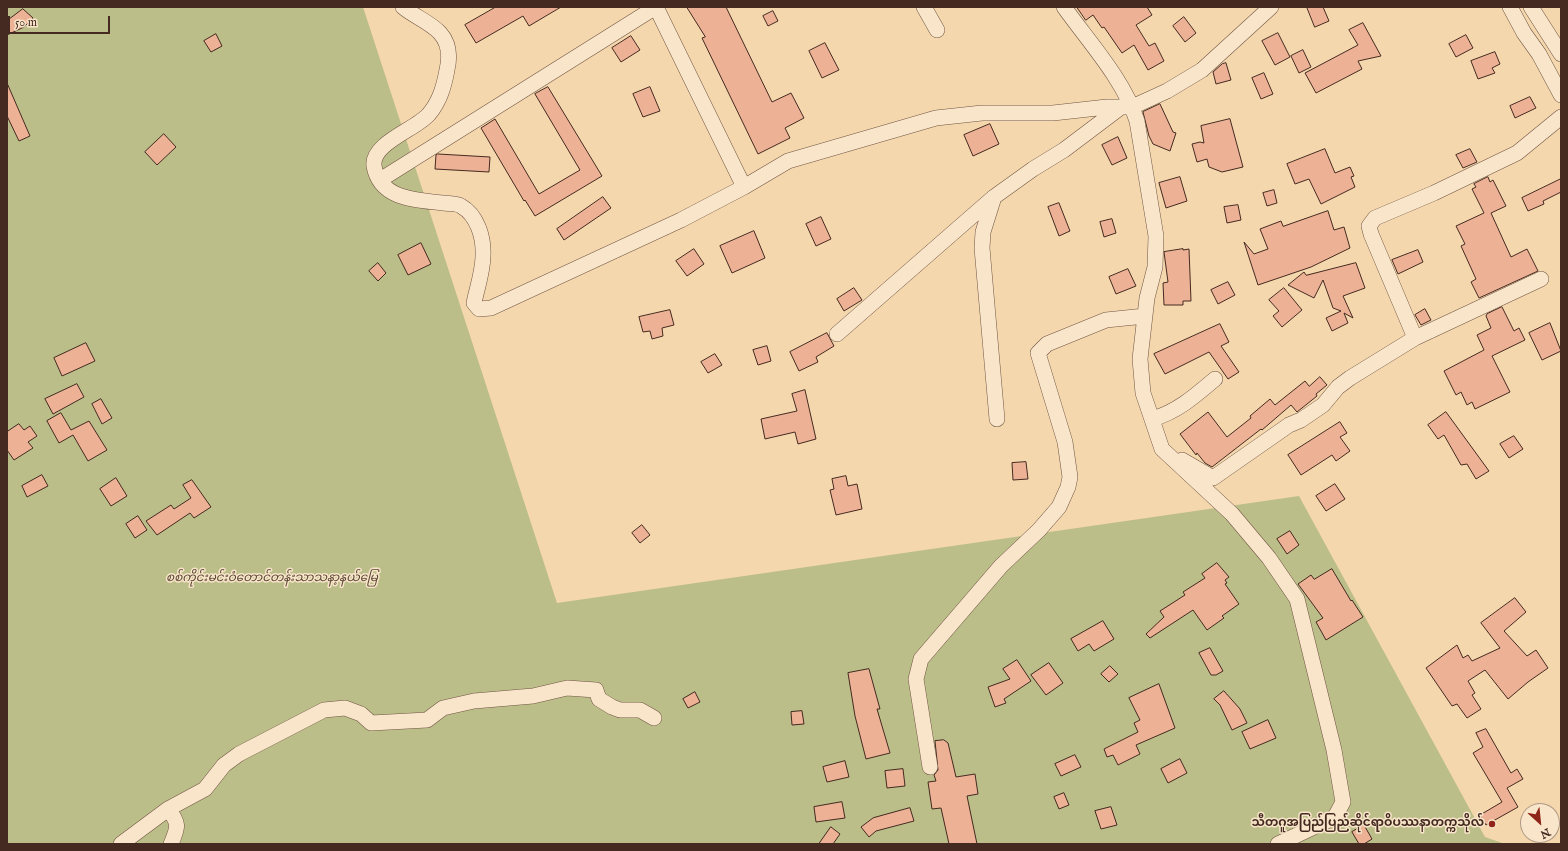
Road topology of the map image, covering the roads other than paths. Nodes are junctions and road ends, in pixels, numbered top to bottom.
1 (403, 7) edge
2 (656, 7) edge
3 (924, 7) edge
4 (1064, 7) edge
5 (1271, 7) edge
6 (1510, 7) edge
7 (1531, 7) edge
8 (937, 30) dead end
9 (1561, 54) edge
10 (1561, 95) edge
11 (1127, 107) junction
12 (1561, 117) edge
13 (380, 180) junction
14 (744, 187) junction
15 (994, 198) junction
16 (1541, 278) dead end
17 (1145, 316) junction
18 (837, 334) dead end
19 (1415, 338) junction
20 (1215, 379) dead end
21 (997, 419) dead end
22 (1152, 420) junction
23 (1162, 449) junction
24 (654, 718) dead end
25 (930, 767) dead end
26 (168, 810) junction
27 (121, 844) edge
28 (171, 844) edge
29 (1278, 844) edge

1 - 13 street
2 - 13 street
2 - 14 street
3 - 8 street
4 - 11 street
5 - 11 street
6 - 10 street
7 - 9 street
11 - 14 street
11 - 15 street
11 - 17 street
12 - 19 street
13 - 14 street
15 - 18 street
15 - 21 street
16 - 19 street
17 - 22 street
17 - 25 street
19 - 23 street
20 - 22 street
22 - 23 street
23 - 29 street
24 - 26 street
26 - 27 street
26 - 28 street

